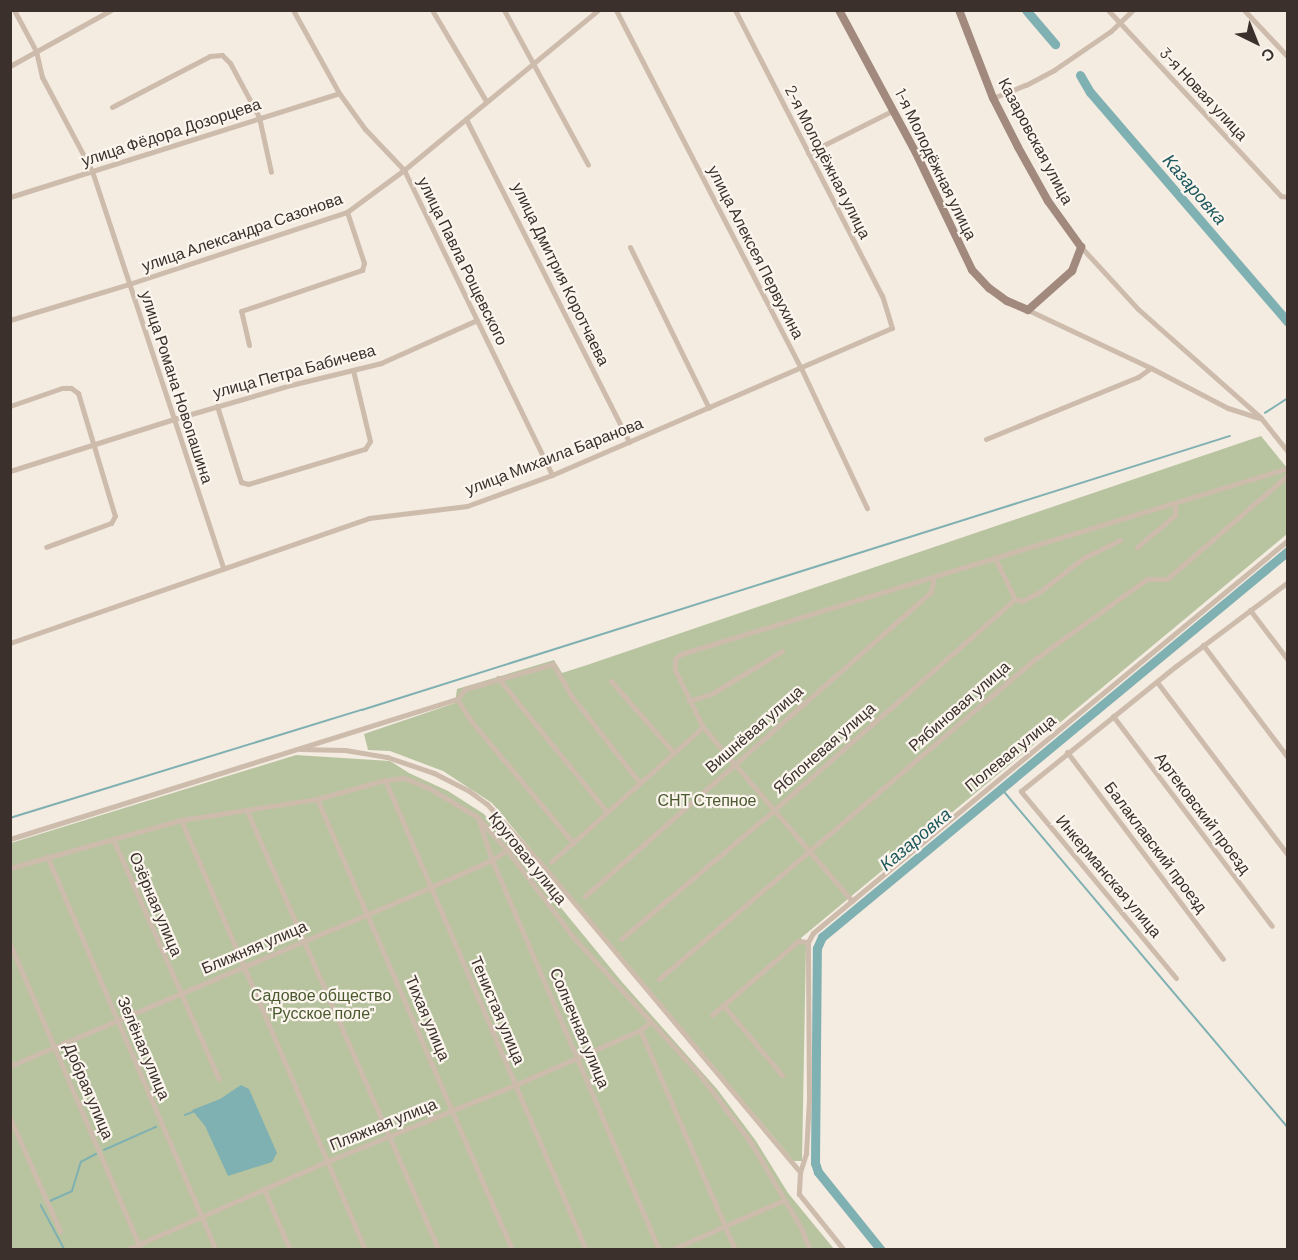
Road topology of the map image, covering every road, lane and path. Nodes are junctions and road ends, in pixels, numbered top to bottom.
1 (14, 10) edge
2 (111, 10) edge
3 (293, 10) edge
4 (432, 10) edge
5 (504, 10) edge
6 (598, 10) edge
7 (616, 10) edge
8 (735, 10) edge
9 (839, 10) edge
10 (959, 10) edge
11 (1108, 10) edge
12 (1132, 10) edge
13 (1244, 10) edge
14 (1119, 23) junction
15 (36, 51) junction
16 (1287, 57) edge
17 (534, 63) junction
18 (10, 66) edge
19 (339, 93) junction
20 (993, 98) junction
21 (486, 101) junction
22 (112, 107) dead end
23 (894, 110) junction
24 (259, 117) junction
25 (466, 119) junction
26 (808, 153) junction
27 (588, 165) dead end
28 (404, 170) junction
29 (92, 171) junction
30 (272, 172) dead end
31 (10, 197) edge
32 (1284, 197) edge
33 (1287, 204) edge
34 (347, 212) junction
35 (630, 247) dead end
36 (1081, 247) junction
37 (129, 284) junction
38 (1028, 310) junction
39 (10, 320) edge
40 (477, 320) junction
41 (892, 328) joint
42 (249, 345) dead end
43 (801, 368) junction
44 (1151, 368) junction
45 (353, 370) junction
46 (10, 406) edge
47 (217, 406) junction
48 (709, 408) junction
49 (1261, 418) junction
50 (174, 419) junction
51 (986, 439) dead end
52 (629, 442) junction
53 (93, 445) junction
54 (1287, 452) edge
55 (1287, 468) edge
56 (10, 471) edge
57 (552, 475) junction
58 (1287, 476) edge
59 (1174, 503) junction
60 (867, 508) dead end
61 (1120, 540) dead end
62 (1287, 540) edge
63 (46, 548) dead end
64 (1137, 548) dead end
65 (995, 558) junction
66 (223, 567) junction
67 (934, 577) junction
68 (1287, 582) edge
69 (1016, 599) junction
70 (1250, 610) junction
71 (10, 643) edge
72 (1203, 645) junction
73 (782, 651) dead end
74 (1287, 660) edge
75 (498, 678) junction
76 (611, 681) dead end
77 (1157, 682) junction
78 (457, 699) junction
79 (689, 701) junction
80 (1113, 716) junction
81 (704, 727) junction
82 (300, 749) junction
83 (1067, 752) junction
84 (674, 753) junction
85 (1287, 758) edge
86 (734, 764) junction
87 (385, 780) junction
88 (640, 783) junction
89 (317, 799) junction
90 (247, 810) junction
91 (773, 811) junction
92 (607, 812) junction
93 (477, 817) junction
94 (181, 820) junction
95 (10, 839) edge
96 (113, 839) junction
97 (573, 843) junction
98 (507, 850) junction
99 (809, 853) junction
100 (1287, 855) edge
101 (47, 856) junction
102 (492, 860) junction
103 (551, 862) dead end
104 (10, 868) edge
105 (431, 887) junction
106 (585, 896) dead end
107 (852, 901) junction
108 (368, 913) junction
109 (1272, 926) dead end
110 (621, 939) dead end
111 (305, 940) junction
112 (808, 942) junction
113 (10, 944) edge
114 (1223, 958) dead end
115 (245, 967) junction
116 (1176, 978) dead end
117 (659, 980) dead end
118 (180, 994) junction
119 (723, 1005) junction
120 (712, 1015) dead end
121 (117, 1021) junction
122 (649, 1023) junction
123 (640, 1030) junction
124 (55, 1046) junction
125 (577, 1056) junction
126 (10, 1066) edge
127 (782, 1075) dead end
128 (219, 1079) dead end
129 (515, 1085) junction
130 (452, 1110) junction
131 (10, 1118) edge
132 (390, 1136) junction
133 (328, 1161) junction
134 (800, 1172) junction
135 (264, 1189) junction
136 (784, 1200) junction
137 (201, 1216) junction
138 (724, 1226) junction
139 (60, 1232) dead end
140 (140, 1247) edge
141 (126, 1250) edge
142 (216, 1250) edge
143 (290, 1250) edge
144 (365, 1250) edge
145 (439, 1250) edge
146 (512, 1250) edge
147 (586, 1250) edge
148 (659, 1250) edge
149 (671, 1250) edge
150 (735, 1250) edge
151 (810, 1250) edge
152 (844, 1250) edge

1 - 15 street, улица Романа Новопашина
2 - 15 street
3 - 19 street, улица Павла Рощевского
4 - 21 street
5 - 17 street
6 - 17 street, улица Александра Сазонова
7 - 43 street, улица Алексея Первухина
8 - 26 street, 2-я Молодёжная улица
9 - 23 street, 1-я Молодёжная улица
10 - 20 street, Казаровская улица
11 - 14 street, 3-я Новая улица
12 - 14 street
13 - 16 street
14 - 20 street
14 - 32 street, 3-я Новая улица
15 - 18 street
15 - 29 street, улица Романа Новопашина
17 - 21 street, улица Александра Сазонова
17 - 27 street
19 - 24 street, улица Фёдора Дозорцева
19 - 28 street, улица Павла Рощевского
20 - 36 street, Казаровская улица
21 - 25 street, улица Александра Сазонова
22 - 24 street
23 - 26 street
23 - 38 street, 1-я Молодёжная улица
24 - 29 street, улица Фёдора Дозорцева
24 - 30 street
25 - 28 street, улица Александра Сазонова
25 - 52 street, улица Дмитрия Коротчаева
26 - 41 street, 2-я Молодёжная улица
28 - 34 street, улица Александра Сазонова
28 - 40 street, улица Павла Рощевского
29 - 31 street, улица Фёдора Дозорцева
29 - 37 street, улица Романа Новопашина
32 - 33 street, 3-я Новая улица
34 - 37 street, улица Александра Сазонова
34 - 42 street
35 - 48 street
36 - 38 street
36 - 49 street
37 - 39 street, улица Александра Сазонова
37 - 50 street, улица Романа Новопашина
38 - 44 street
40 - 45 street, улица Петра Бабичева
40 - 57 street, улица Павла Рощевского
41 - 43 street, улица Михаила Баранова
43 - 48 street, улица Михаила Баранова
43 - 60 street, улица Алексея Первухина
44 - 49 street
44 - 51 street
45 - 47 street, улица Петра Бабичева
45 - 47 street
46 - 53 street
47 - 50 street, улица Петра Бабичева
48 - 52 street, улица Михаила Баранова
49 - 54 street
50 - 53 street, улица Петра Бабичева
50 - 66 street, улица Романа Новопашина
52 - 57 street, улица Михаила Баранова
53 - 56 street, улица Петра Бабичева
53 - 63 street
55 - 59 street
57 - 66 street, улица Михаила Баранова
58 - 99 street, Рябиновая улица
59 - 64 street
59 - 65 street
61 - 69 street, Яблоневая улица
62 - 107 street, Полевая улица
65 - 67 street
65 - 69 street
66 - 71 street, улица Михаила Баранова
67 - 79 street
67 - 86 street, Вишнёвая улица
68 - 70 street
69 - 91 street, Яблоневая улица
70 - 72 street
70 - 74 street
72 - 77 street
72 - 85 street
73 - 79 street
75 - 78 street
75 - 88 street
75 - 92 street
76 - 84 street
77 - 80 street
77 - 100 street
78 - 82 street
78 - 97 street
79 - 81 street
80 - 83 street
80 - 109 street, Артековский проезд
81 - 84 street
81 - 86 street
82 - 95 street
82 - 134 street
83 - 114 street, Балаклавский проезд
83 - 116 street, Инкерманская улица
84 - 88 street
86 - 91 street
86 - 106 street, Вишнёвая улица
87 - 89 street, Круговая улица
87 - 93 street, Круговая улица
87 - 105 street, Тенистая улица
88 - 92 street
89 - 90 street, Круговая улица
89 - 108 street, Тихая улица
90 - 94 street, Круговая улица
90 - 111 street
91 - 99 street
91 - 110 street, Яблоневая улица
92 - 97 street
93 - 98 street, Круговая улица
93 - 102 street, Солнечная улица
94 - 96 street, Круговая улица
94 - 115 street
96 - 101 street, Круговая улица
96 - 118 street, Озёрная улица
97 - 103 street
98 - 102 street, Ближняя улица
98 - 122 street, Круговая улица
99 - 107 street
99 - 117 street, Рябиновая улица
101 - 104 street, Круговая улица
101 - 121 street, Зелёная улица
102 - 105 street, Ближняя улица
102 - 125 street, Солнечная улица
105 - 108 street, Ближняя улица
105 - 129 street, Тенистая улица
107 - 112 street, Полевая улица
108 - 111 street, Ближняя улица
108 - 130 street, Тихая улица
111 - 115 street, Ближняя улица
111 - 132 street
112 - 119 street, Полевая улица
112 - 134 street
113 - 124 street, Добрая улица
115 - 118 street, Ближняя улица
115 - 133 street
118 - 121 street, Ближняя улица
118 - 128 street, Озёрная улица
119 - 120 street, Полевая улица
119 - 127 street
121 - 124 street, Ближняя улица
121 - 137 street, Зелёная улица
122 - 123 street, Пляжная улица
122 - 136 street, Круговая улица
123 - 125 street, Пляжная улица
123 - 138 street
124 - 126 street, Ближняя улица
124 - 140 street, Добрая улица
125 - 129 street, Пляжная улица
125 - 148 street, Солнечная улица
129 - 130 street, Пляжная улица
129 - 147 street, Тенистая улица
130 - 132 street, Пляжная улица
130 - 146 street, Тихая улица
131 - 139 street
132 - 133 street, Пляжная улица
132 - 145 street
133 - 135 street, Пляжная улица
133 - 144 street
134 - 152 street
135 - 137 street, Пляжная улица
135 - 143 street
136 - 138 street
136 - 151 street, Круговая улица
137 - 140 street, Пляжная улица
137 - 142 street, Зелёная улица
138 - 149 street
138 - 150 street
140 - 141 street, Пляжная улица

